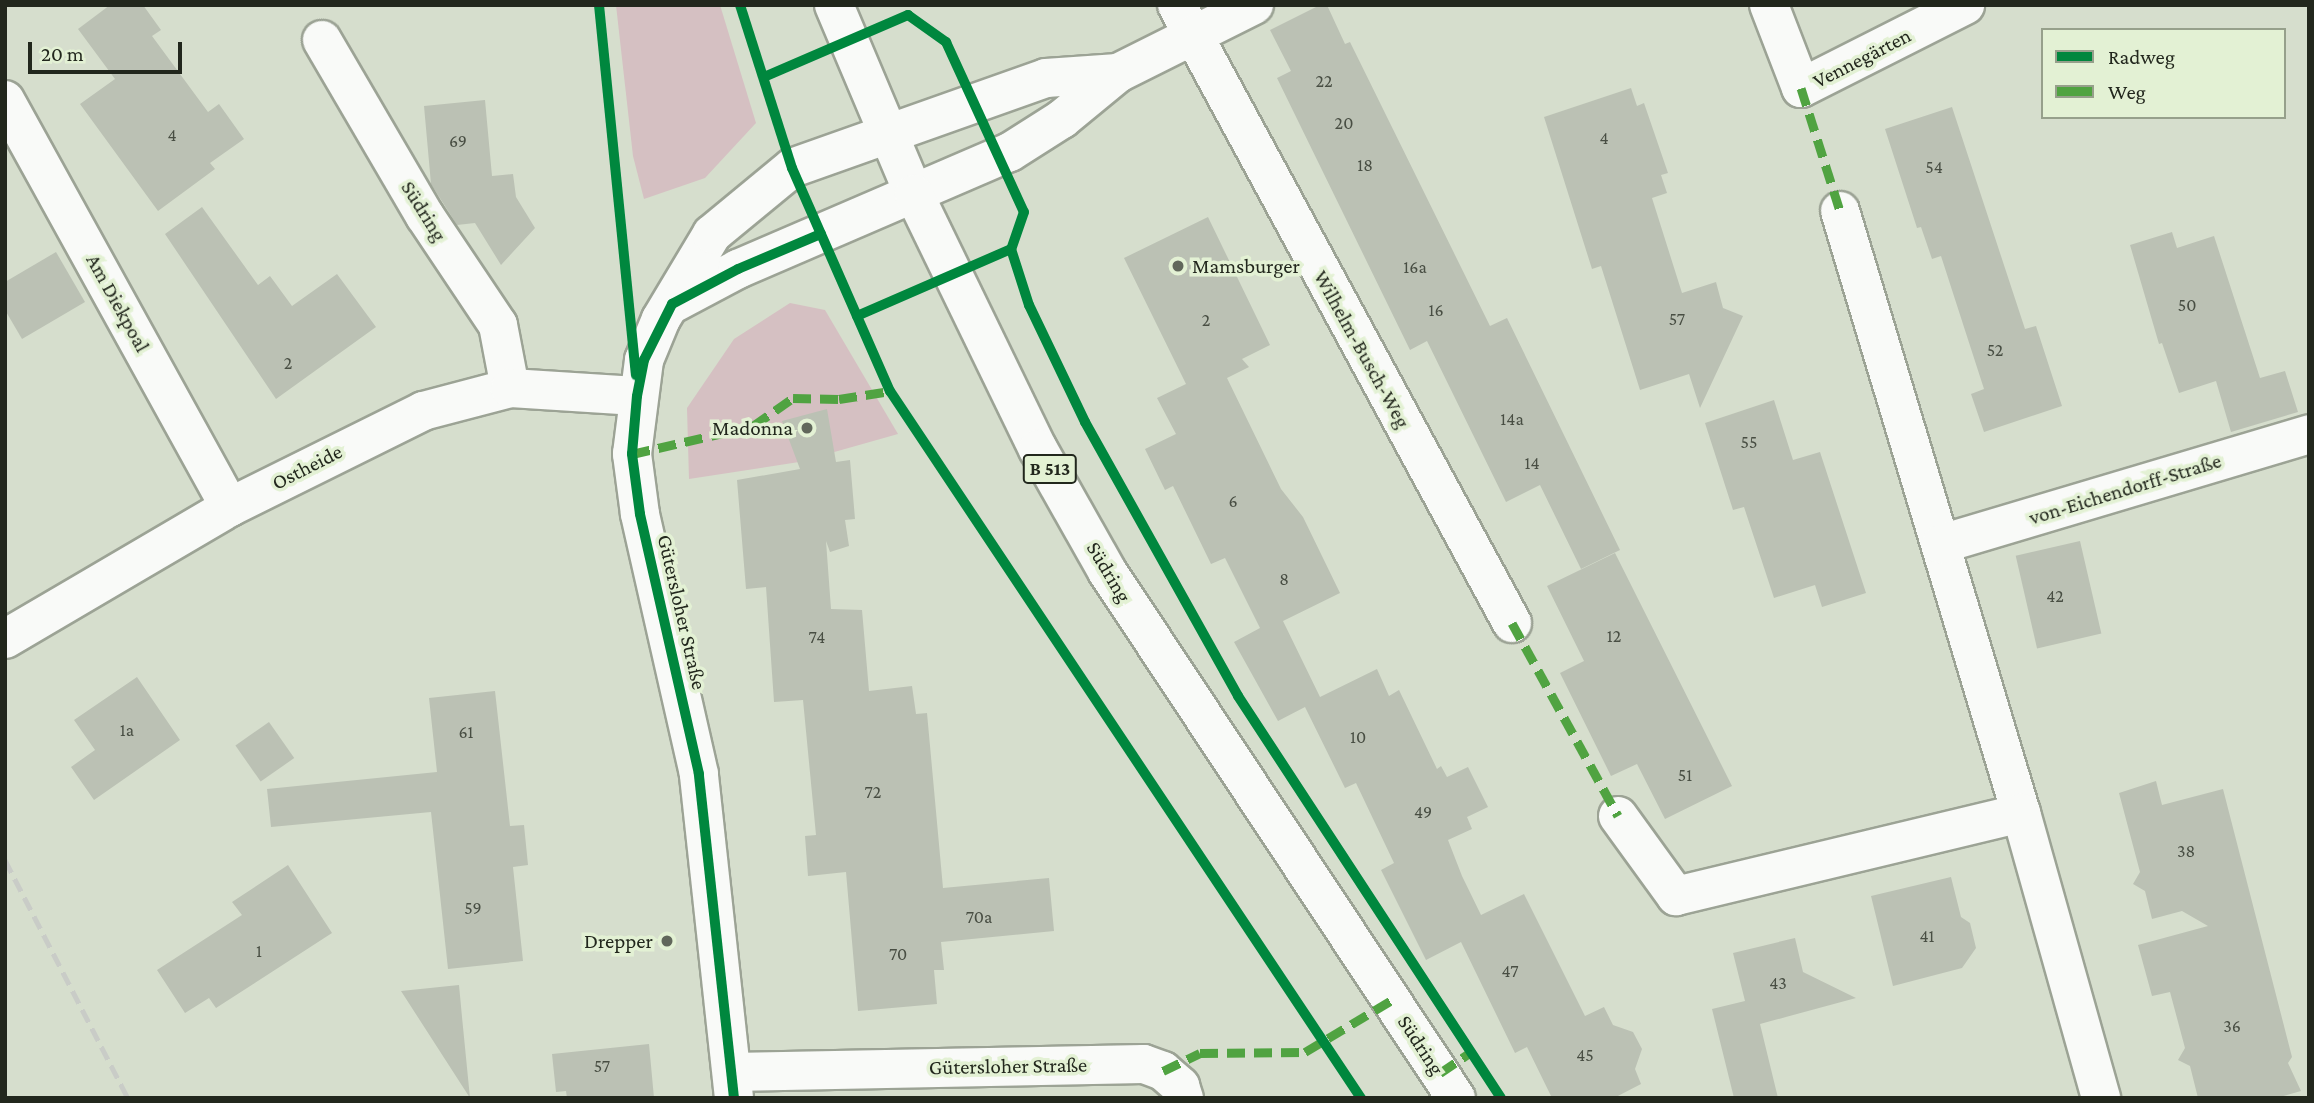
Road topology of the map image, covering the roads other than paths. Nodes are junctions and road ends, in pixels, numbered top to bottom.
1 (834, 5) edge
2 (1254, 5) edge
3 (1769, 5) edge
4 (1965, 5) edge
5 (1185, 21) edge
6 (322, 40) dead end
7 (1118, 72) junction
8 (5, 100) edge
9 (886, 132) junction
10 (914, 194) junction
11 (1840, 211) dead end
12 (672, 304) junction
13 (510, 388) junction
14 (637, 396) junction
15 (2309, 433) edge
16 (230, 507) junction
17 (1941, 544) junction
18 (1512, 623) dead end
19 (5, 639) edge
20 (2021, 813) junction
21 (1618, 816) dead end
22 (733, 1085) edge
23 (1184, 1098) edge
24 (1456, 1098) edge
25 (2101, 1098) edge

1 - 9 street, Südring / B 513
2 - 5 street
3 - 4 street, Vennegärten
5 - 7 street
5 - 18 street, Wilhelm-Busch-Weg
6 - 13 street, Südring
7 - 9 street
7 - 10 street
8 - 16 street, Am Diekpoal
9 - 10 street, Südring / B 513
9 - 12 street, Gütersloher Straße
10 - 12 street
10 - 24 street, Südring / B 513
11 - 17 street
12 - 14 street, Gütersloher Straße
13 - 14 street, Ostheide
13 - 16 street, Ostheide
14 - 22 street, Gütersloher Straße
15 - 17 street, von-Eichendorff-Straße
16 - 19 street, Ostheide
17 - 20 street
20 - 21 street
20 - 25 street
22 - 23 street, Gütersloher Straße

